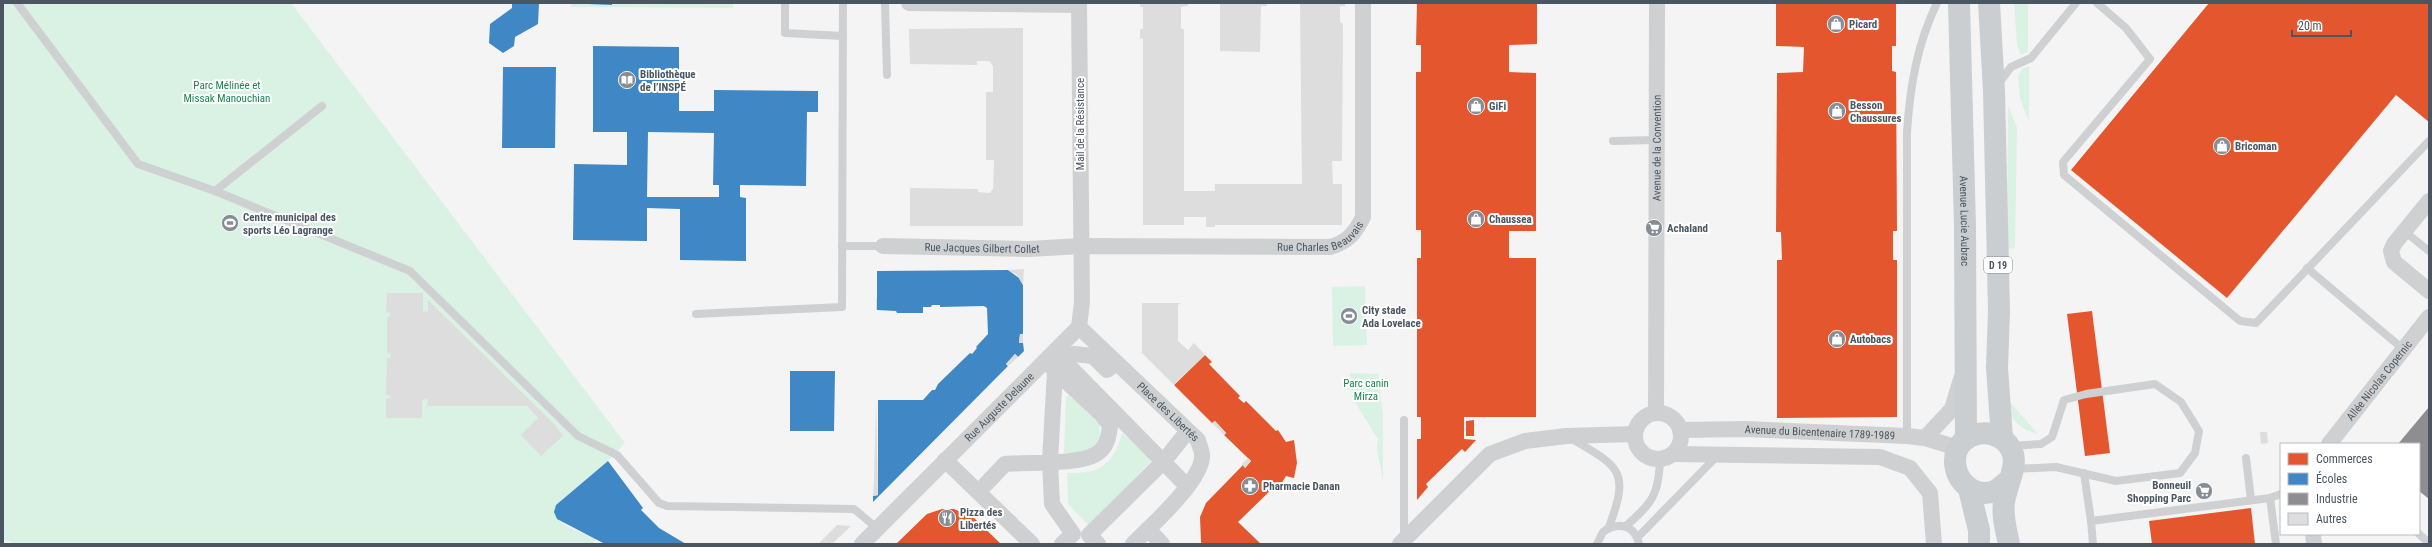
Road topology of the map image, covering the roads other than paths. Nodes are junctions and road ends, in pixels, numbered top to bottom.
1 (16, 3) edge
2 (786, 3) edge
3 (843, 3) edge
4 (885, 3) edge
5 (909, 3) edge
6 (1363, 3) edge
7 (1656, 3) edge
8 (1937, 3) edge
9 (1959, 3) edge
10 (1989, 3) edge
11 (2076, 3) edge
12 (2097, 3) edge
13 (1079, 4) edge
14 (843, 36) junction
15 (887, 76) dead end
16 (1994, 91) junction
17 (322, 106) dead end
18 (1655, 140) junction
19 (1613, 141) dead end
20 (2429, 141) edge
21 (215, 191) junction
22 (2429, 201) edge
23 (2404, 231) junction
24 (842, 246) junction
25 (883, 246) joint
26 (1081, 246) junction
27 (2429, 251) edge
28 (2307, 268) junction
29 (2429, 291) edge
30 (696, 314) dead end
31 (2429, 317) edge
32 (1079, 327) junction
33 (2403, 349) junction
34 (1058, 367) junction
35 (1964, 369) junction
36 (1089, 387) junction
37 (1656, 413) junction
38 (1404, 420) dead end
39 (1680, 430) junction
40 (1635, 434) junction
41 (1566, 436) junction
42 (1907, 436) junction
43 (1183, 438) dead end
44 (1925, 438) junction
45 (2006, 442) junction
46 (1962, 443) junction
47 (2330, 443) edge
48 (1721, 453) junction
49 (1667, 456) junction
50 (2246, 458) dead end
51 (945, 460) junction
52 (1050, 461) junction
53 (1164, 461) junction
54 (2084, 473) junction
55 (2011, 475) junction
56 (1183, 482) dead end
57 (985, 485) dead end
58 (1970, 489) junction
59 (2280, 494) edge
60 (2270, 498) junction
61 (2251, 500) junction
62 (2091, 521) junction
63 (1626, 526) junction
64 (1609, 527) junction
65 (878, 529) junction
66 (1148, 529) junction
67 (2420, 535) edge
68 (1067, 539) edge
69 (1094, 540) edge
70 (1638, 541) edge
71 (1402, 542) edge
72 (2429, 543) edge
73 (862, 544) edge
74 (1032, 544) edge
75 (1133, 544) edge
76 (1162, 544) edge
77 (1597, 544) edge
78 (1934, 544) edge
79 (1979, 544) edge
80 (2009, 544) edge
81 (2093, 544) edge
82 (2276, 544) edge

1 - 21 lane
2 - 14 lane
3 - 14 lane
4 - 15 lane
5 - 13 street
6 - 26 street, Rue Charles Beauvais
7 - 18 street, Avenue de la Convention
8 - 42 lane
9 - 35 main road, Avenue Lucie Aubrac
10 - 16 main road, D 19
11 - 16 lane
12 - 28 lane
13 - 26 street, Mail de la Résistance
14 - 24 lane
16 - 45 main road, D 19
17 - 21 lane
18 - 19 lane
18 - 37 street, Avenue de la Convention
20 - 28 lane
21 - 65 lane
22 - 23 street
23 - 27 lane
23 - 29 street
24 - 25 lane
24 - 30 lane
25 - 26 street, Rue Jacques Gilbert Collet
26 - 32 street
28 - 33 lane
31 - 33 street, Allée Nicolas Copernic
32 - 51 street, Rue Auguste Delaune
32 - 66 street, Place des Libertés
33 - 47 street, Allée Nicolas Copernic
34 - 36 street
34 - 36 street
34 - 52 street
34 - 52 street
35 - 44 street
35 - 46 main road, Avenue Lucie Aubrac
36 - 53 street
37 - 39 street
37 - 40 street
38 - 71 lane
39 - 42 street, Avenue du Bicentenaire 1789-1989
39 - 49 street
40 - 41 street
40 - 49 street
41 - 64 lane
41 - 71 street
42 - 44 street, Avenue du Bicentenaire 1789-1989
43 - 53 street
44 - 46 street, Avenue du Bicentenaire 1789-1989
45 - 46 main road
45 - 54 lane
45 - 55 main road
46 - 58 main road, Avenue Lucie Aubrac
48 - 49 street, Avenue du Bicentenaire 1789-1989
48 - 70 lane
48 - 78 street, Avenue du Bicentenaire 1789-1989
49 - 63 lane
50 - 61 lane
51 - 65 street, Rue Auguste Delaune
51 - 74 street
52 - 57 street
52 - 68 street
53 - 56 street
53 - 69 street
54 - 55 lane
54 - 62 lane
55 - 58 main road
55 - 80 main road
58 - 79 main road
59 - 60 lane
60 - 61 lane
60 - 82 lane
61 - 62 lane
62 - 81 lane
63 - 64 lane
63 - 70 lane
64 - 77 lane
65 - 73 street, Rue Auguste Delaune
66 - 75 street, Place des Libertés
66 - 76 street
67 - 72 lane
68 - 69 street

